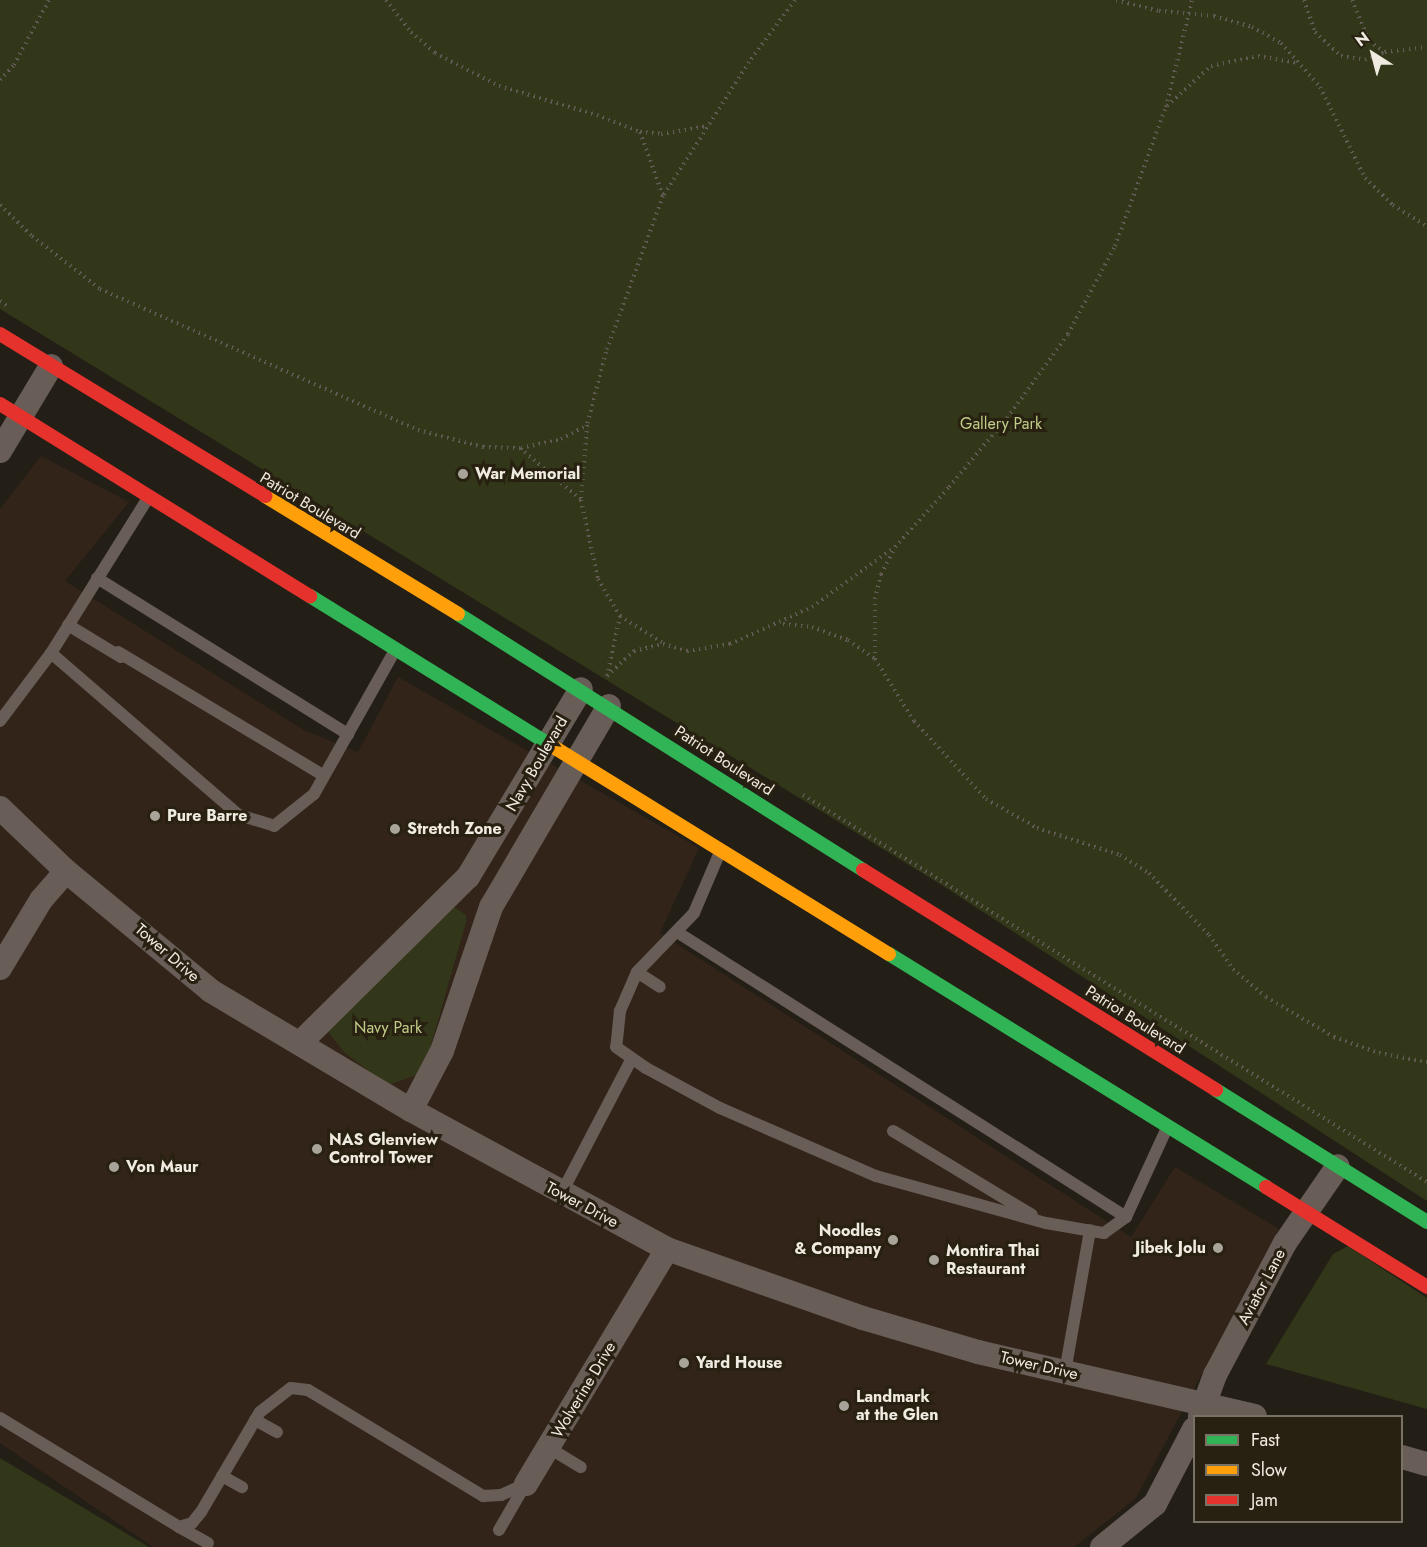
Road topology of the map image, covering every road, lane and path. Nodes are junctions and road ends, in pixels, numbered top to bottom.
1 (49, 0) edge
2 (795, 0) edge
3 (1116, 0) edge
4 (1192, 0) edge
5 (1304, 0) edge
6 (1352, 0) edge
7 (386, 1) edge
8 (1191, 13) junction
9 (1427, 47) edge
10 (1385, 52) junction
11 (1299, 63) junction
12 (0, 80) edge
13 (1166, 107) junction
14 (708, 126) junction
15 (639, 132) junction
16 (663, 196) junction
17 (0, 205) edge
18 (1427, 226) edge
19 (0, 334) edge
20 (51, 366) junction
21 (10, 411) edge
22 (587, 425) junction
23 (520, 448) junction
24 (0, 451) edge
25 (149, 497) junction
26 (581, 500) junction
27 (895, 547) junction
28 (97, 578) junction
29 (620, 616) junction
30 (782, 624) junction
31 (68, 625) junction
32 (663, 644) junction
33 (395, 650) junction
34 (118, 652) dead end
35 (51, 653) junction
36 (875, 659) junction
37 (581, 689) junction
38 (609, 706) junction
39 (0, 721) edge
40 (348, 734) junction
41 (548, 746) junction
42 (271, 748) dead end
43 (574, 763) junction
44 (324, 776) junction
45 (0, 808) edge
46 (720, 852) junction
47 (66, 870) junction
48 (449, 896) junction
49 (490, 912) junction
50 (677, 932) junction
51 (0, 968) edge
52 (637, 972) junction
53 (660, 987) dead end
54 (302, 1042) junction
55 (632, 1058) junction
56 (1427, 1062) edge
57 (411, 1110) junction
58 (1167, 1126) junction
59 (893, 1131) dead end
60 (1338, 1166) junction
61 (561, 1194) junction
62 (1307, 1212) junction
63 (1126, 1217) junction
64 (1427, 1222) edge
65 (1046, 1223) junction
66 (1090, 1230) junction
67 (667, 1249) junction
68 (1427, 1287) edge
69 (1065, 1372) junction
70 (1203, 1410) edge
71 (1246, 1415) edge
72 (0, 1418) edge
73 (255, 1420) junction
74 (1193, 1431) edge
75 (277, 1432) dead end
76 (549, 1448) junction
77 (1403, 1458) edge
78 (1427, 1464) edge
79 (581, 1467) dead end
80 (222, 1476) junction
81 (526, 1484) junction
82 (242, 1487) dead end
83 (179, 1527) junction
84 (499, 1530) dead end
85 (208, 1543) dead end
86 (1102, 1547) edge

1 - 12 path
2 - 14 path
3 - 8 path
4 - 8 path
5 - 10 path
6 - 10 path
7 - 15 path
8 - 11 path
8 - 13 path
9 - 10 path
11 - 13 path
11 - 18 path
13 - 27 path
14 - 15 path
14 - 16 path
15 - 16 path
16 - 22 path
17 - 23 path
19 - 20 main road, Patriot Boulevard
20 - 21 street
20 - 37 main road, Patriot Boulevard
21 - 24 street
21 - 25 main road
22 - 23 path
22 - 26 path
23 - 26 path
25 - 28 lane
25 - 33 main road
26 - 29 path
27 - 30 path
27 - 36 path
28 - 31 lane
28 - 40 lane
29 - 32 path
29 - 32 path
30 - 32 path
30 - 36 path
31 - 35 lane
31 - 42 lane
33 - 40 lane
33 - 41 main road
34 - 44 lane
35 - 39 lane
35 - 44 lane
36 - 56 path
37 - 38 main road, Patriot Boulevard
37 - 41 street, Navy Boulevard
38 - 43 street, Navy Boulevard
38 - 60 main road, Patriot Boulevard
40 - 44 lane
41 - 43 main road
41 - 48 street, Navy Boulevard
43 - 46 main road
43 - 49 street, Navy Boulevard
45 - 47 street, Tower Drive
46 - 50 lane
46 - 58 main road
47 - 51 street
47 - 54 street, Tower Drive
48 - 49 street
48 - 54 street, Navy Boulevard
49 - 57 street, Navy Boulevard
50 - 52 lane
50 - 63 lane
52 - 53 lane
52 - 55 lane
54 - 57 street, Tower Drive
55 - 61 lane
55 - 65 lane
57 - 61 street, Tower Drive
58 - 62 main road
58 - 63 lane
59 - 65 lane
60 - 62 street, Aviator Lane
60 - 64 main road, Patriot Boulevard
61 - 67 street, Tower Drive
62 - 68 main road
62 - 70 street, Aviator Lane
63 - 66 lane
65 - 66 lane
66 - 69 lane
67 - 69 street, Tower Drive
67 - 76 street, Wolverine Drive
69 - 70 street, Tower Drive
70 - 71 street, Tower Drive
72 - 83 lane
73 - 75 lane
73 - 80 lane
73 - 81 lane
74 - 86 street
76 - 79 lane
76 - 81 street, Wolverine Drive
77 - 78 street
80 - 82 lane
80 - 83 lane
81 - 84 lane, Wolverine Drive
83 - 85 lane

